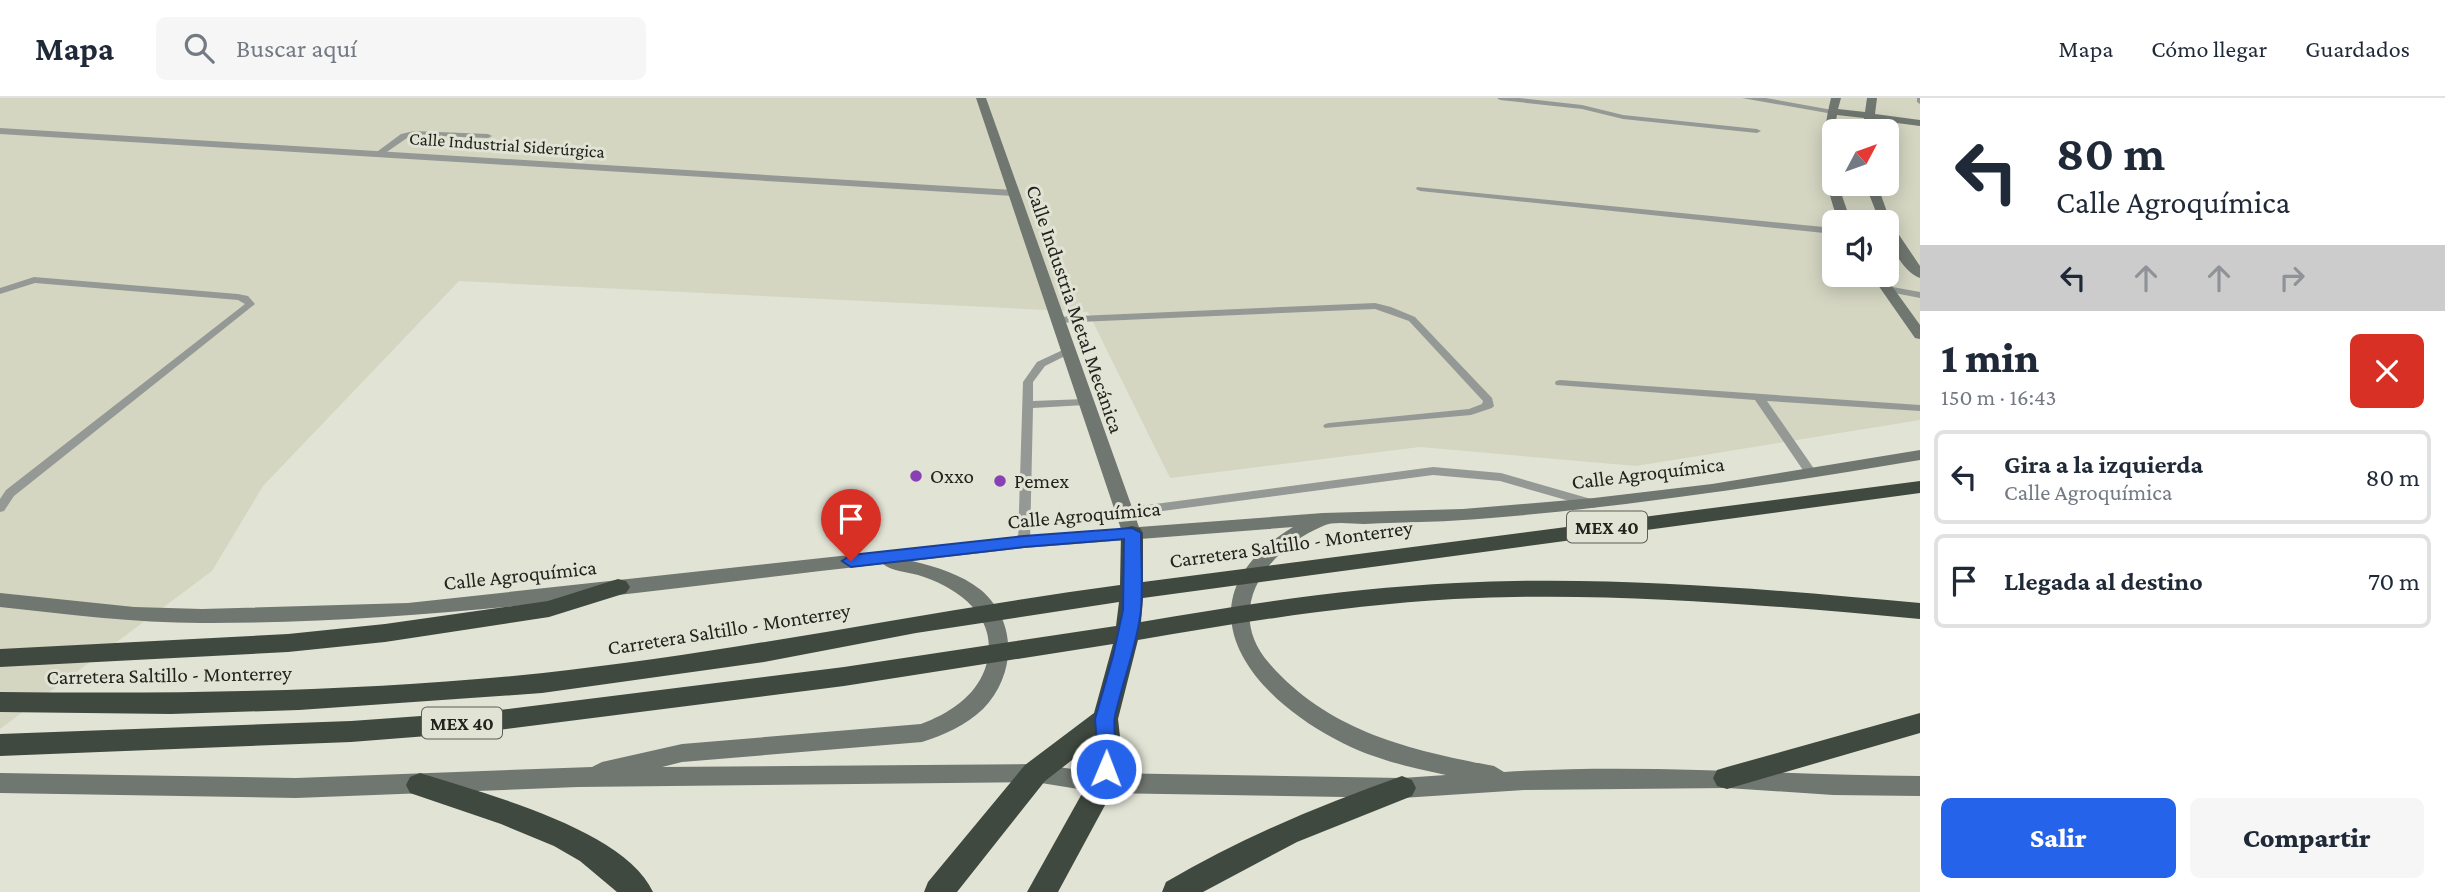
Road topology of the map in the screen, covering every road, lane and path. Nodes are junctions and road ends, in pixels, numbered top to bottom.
1 (981, 98) edge
2 (1500, 98) edge
3 (1576, 98) edge
4 (1748, 98) edge
5 (1808, 98) edge
6 (1835, 104) edge
7 (1582, 107) junction
8 (1870, 108) edge
9 (1920, 123) edge
10 (0, 131) edge
11 (1756, 131) dead end
12 (488, 136) dead end
13 (378, 154) junction
14 (1420, 189) dead end
15 (1013, 193) junction
16 (1840, 210) edge
17 (1822, 230) edge
18 (1899, 245) edge
19 (1920, 274) edge
20 (1887, 289) joint
21 (0, 291) edge
22 (1920, 295) edge
23 (1056, 320) junction
24 (1920, 335) edge
25 (1067, 351) junction
26 (1560, 383) dead end
27 (1759, 397) junction
28 (1085, 402) junction
29 (1027, 405) junction
30 (1920, 408) edge
31 (1329, 426) dead end
32 (1920, 455) edge
33 (1811, 473) junction
34 (1920, 487) edge
35 (1594, 504) junction
36 (0, 508) edge
37 (1323, 519) junction
38 (1128, 523) junction
39 (1024, 542) junction
40 (876, 559) junction
41 (618, 587) junction
42 (0, 600) edge
43 (1920, 611) edge
44 (0, 658) edge
45 (0, 702) edge
46 (1105, 719) junction
47 (1920, 723) edge
48 (0, 745) edge
49 (1035, 773) junction
50 (578, 777) junction
51 (1727, 778) junction
52 (1524, 780) junction
53 (0, 783) edge
54 (1103, 783) junction
55 (420, 785) junction
56 (1920, 786) edge
57 (1402, 788) junction
58 (638, 892) edge
59 (939, 892) edge
60 (1042, 892) edge
61 (1177, 892) edge

1 - 15 street, Calle Industria Metal Mecánica
2 - 7 lane
3 - 7 lane
4 - 6 street
5 - 6 street
6 - 8 street
6 - 16 street
7 - 11 lane
8 - 9 street
10 - 13 street, Calle Industrial Siderúrgica
12 - 13 lane
13 - 15 street, Calle Industrial Siderúrgica
14 - 17 lane
15 - 23 street, Calle Industria Metal Mecánica
18 - 19 street
20 - 22 lane
20 - 24 street
21 - 36 lane
23 - 25 street, Calle Industria Metal Mecánica
23 - 31 lane
25 - 28 street, Calle Industria Metal Mecánica
25 - 29 lane
26 - 27 lane
27 - 30 lane
27 - 33 lane
28 - 29 lane
28 - 38 street, Calle Industria Metal Mecánica
29 - 39 lane
32 - 33 street, Calle Agroquímica
33 - 35 street, Calle Agroquímica
34 - 45 highway, Carretera Saltillo - Monterrey / MEX 40
35 - 37 street, Calle Agroquímica
35 - 38 lane
37 - 38 street, Calle Agroquímica
37 - 52 street
38 - 39 street, Calle Agroquímica
38 - 46 highway
39 - 40 street, Calle Agroquímica
40 - 41 street, Calle Agroquímica
40 - 50 street
41 - 42 street, Calle Agroquímica
41 - 44 highway
43 - 48 highway, MEX 40
46 - 49 highway
46 - 54 highway
47 - 51 highway
49 - 50 street
49 - 54 street
49 - 59 highway
50 - 55 street
51 - 52 street
51 - 56 street
52 - 57 street
53 - 55 street
54 - 57 street
54 - 60 highway
55 - 58 highway
57 - 61 highway

